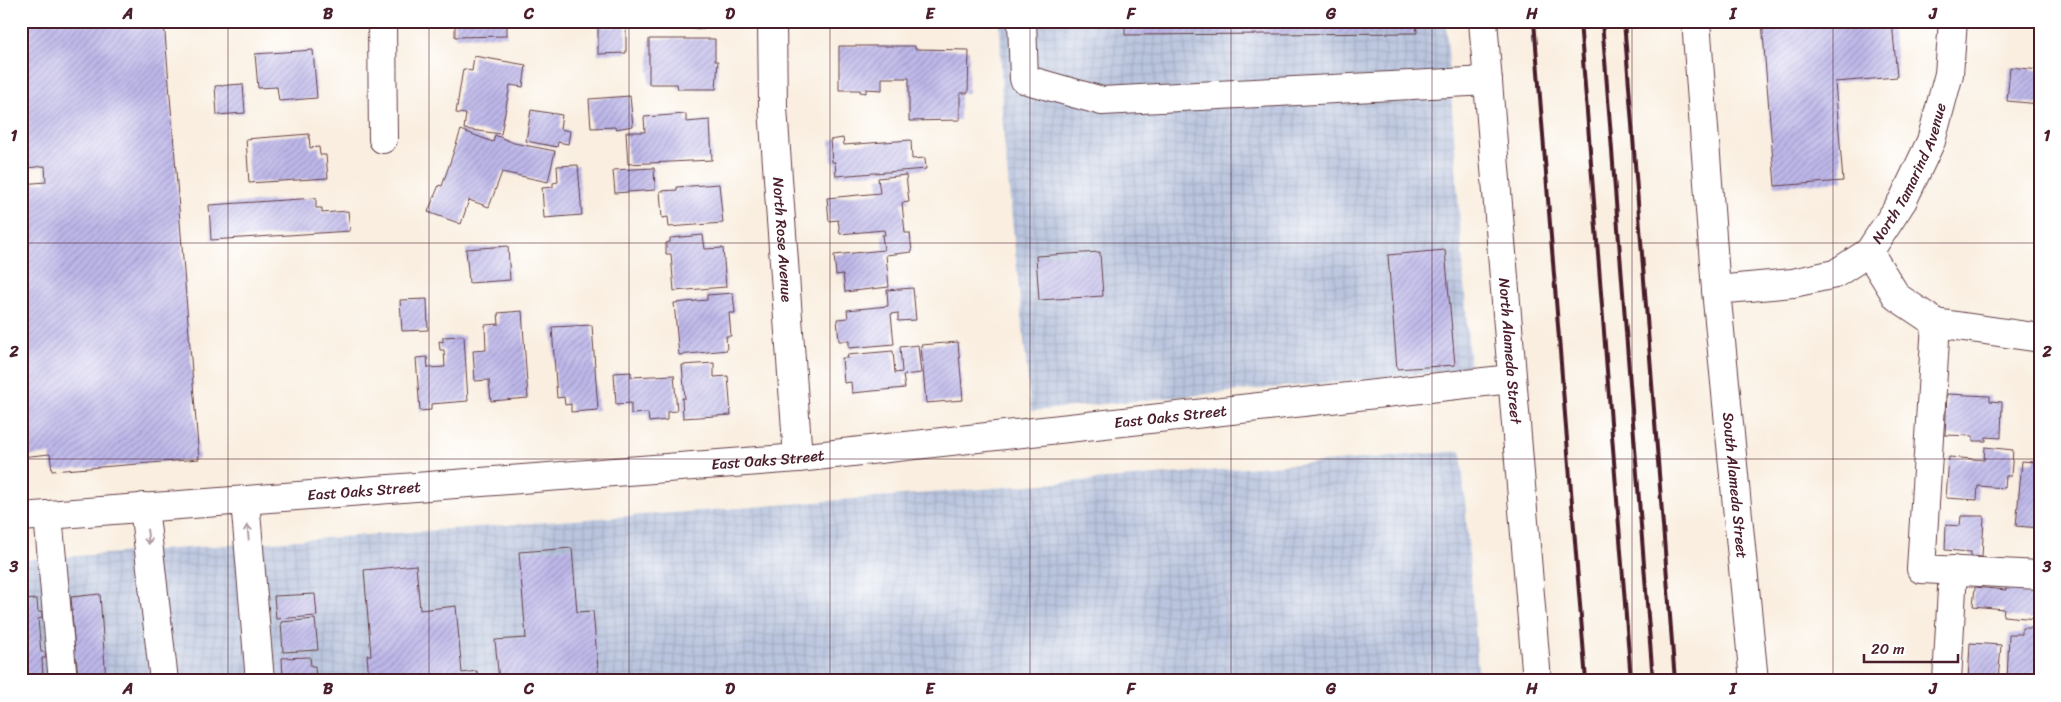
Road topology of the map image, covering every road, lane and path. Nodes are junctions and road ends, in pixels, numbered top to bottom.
1 (382, 21) edge
2 (772, 21) edge
3 (1022, 21) edge
4 (1483, 21) edge
5 (1696, 21) edge
6 (1953, 21) edge
7 (1488, 82) junction
8 (383, 139) dead end
9 (1869, 252) junction
10 (1716, 290) junction
11 (1936, 323) junction
12 (2040, 338) edge
13 (1512, 380) junction
14 (798, 458) junction
15 (245, 500) junction
16 (144, 507) junction
17 (48, 515) junction
18 (21, 517) edge
19 (1952, 570) junction
20 (2040, 575) edge
21 (62, 681) edge
22 (164, 681) edge
23 (260, 681) edge
24 (1537, 681) edge
25 (1754, 681) edge
26 (1947, 681) edge

1 - 8 street
2 - 14 street, North Rose Avenue
3 - 7 street
4 - 7 street, North Alameda Street
5 - 10 street
6 - 9 street, North Tamarind Avenue
7 - 13 street, North Alameda Street
9 - 10 street, North Tamarind Avenue
9 - 11 street
10 - 25 street, South Alameda Street
11 - 12 street
11 - 19 street
13 - 14 street, East Oaks Street
13 - 24 street, North Alameda Street
14 - 15 street, East Oaks Street
15 - 16 street, East Oaks Street
23 -> 15 street
16 - 17 street, East Oaks Street
16 -> 22 street
17 - 18 street, East Oaks Street
17 - 21 street
19 - 20 street
19 - 26 street

